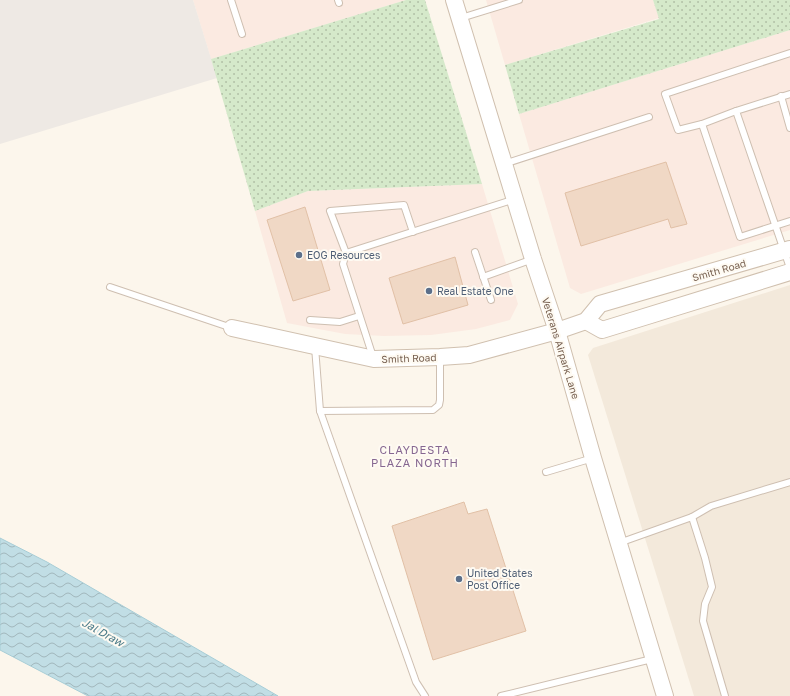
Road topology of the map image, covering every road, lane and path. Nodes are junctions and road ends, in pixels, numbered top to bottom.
1 (231, 0) edge
2 (454, 0) edge
3 (493, 0) edge
4 (519, 0) edge
5 (496, 7) junction
6 (460, 18) junction
7 (242, 34) dead end
8 (790, 54) edge
9 (790, 94) edge
10 (781, 96) junction
11 (736, 111) junction
12 (649, 117) dead end
13 (702, 124) junction
14 (790, 128) edge
15 (504, 164) junction
16 (515, 199) junction
17 (790, 221) edge
18 (776, 225) junction
19 (413, 232) junction
20 (787, 250) edge
21 (475, 252) dead end
22 (346, 253) junction
23 (533, 259) junction
24 (790, 268) edge
25 (790, 272) edge
26 (483, 277) junction
27 (110, 287) dead end
28 (491, 300) dead end
29 (359, 316) junction
30 (310, 320) dead end
31 (586, 321) junction
32 (232, 328) joint
33 (557, 331) junction
34 (315, 347) junction
35 (440, 357) junction
36 (374, 359) junction
37 (320, 411) junction
38 (593, 458) junction
39 (546, 472) dead end
40 (790, 482) edge
41 (692, 517) junction
42 (619, 543) junction
43 (654, 659) junction
44 (425, 696) edge
45 (501, 696) edge
46 (665, 696) edge
47 (725, 696) edge

1 - 7 lane
2 - 6 street, Veterans Airpark Lane
3 - 5 lane
4 - 5 lane
5 - 6 lane
6 - 15 street, Veterans Airpark Lane
8 - 13 lane
9 - 10 lane
10 - 11 lane
10 - 14 lane
11 - 13 lane
11 - 18 lane
12 - 15 lane
13 - 18 lane
15 - 16 street, Veterans Airpark Lane
16 - 19 lane
16 - 23 street, Veterans Airpark Lane
17 - 18 lane
18 - 20 lane
19 - 22 lane
19 - 22 lane
20 - 24 lane
20 - 31 street, Smith Road
21 - 26 lane
22 - 29 lane
23 - 26 lane
23 - 33 street, Veterans Airpark Lane
25 - 31 street
26 - 28 lane
27 - 32 lane
29 - 30 lane
29 - 36 lane
31 - 33 street, Smith Road
32 - 34 street, Smith Road
33 - 35 street, Smith Road
33 - 38 street, Veterans Airpark Lane
34 - 36 street, Smith Road
34 - 37 lane
35 - 36 street, Smith Road
35 - 37 lane
37 - 44 lane
38 - 39 lane
38 - 42 street, Veterans Airpark Lane
40 - 41 lane
41 - 42 lane
41 - 47 lane
42 - 43 street, Veterans Airpark Lane
43 - 45 lane
43 - 46 street, Veterans Airpark Lane

